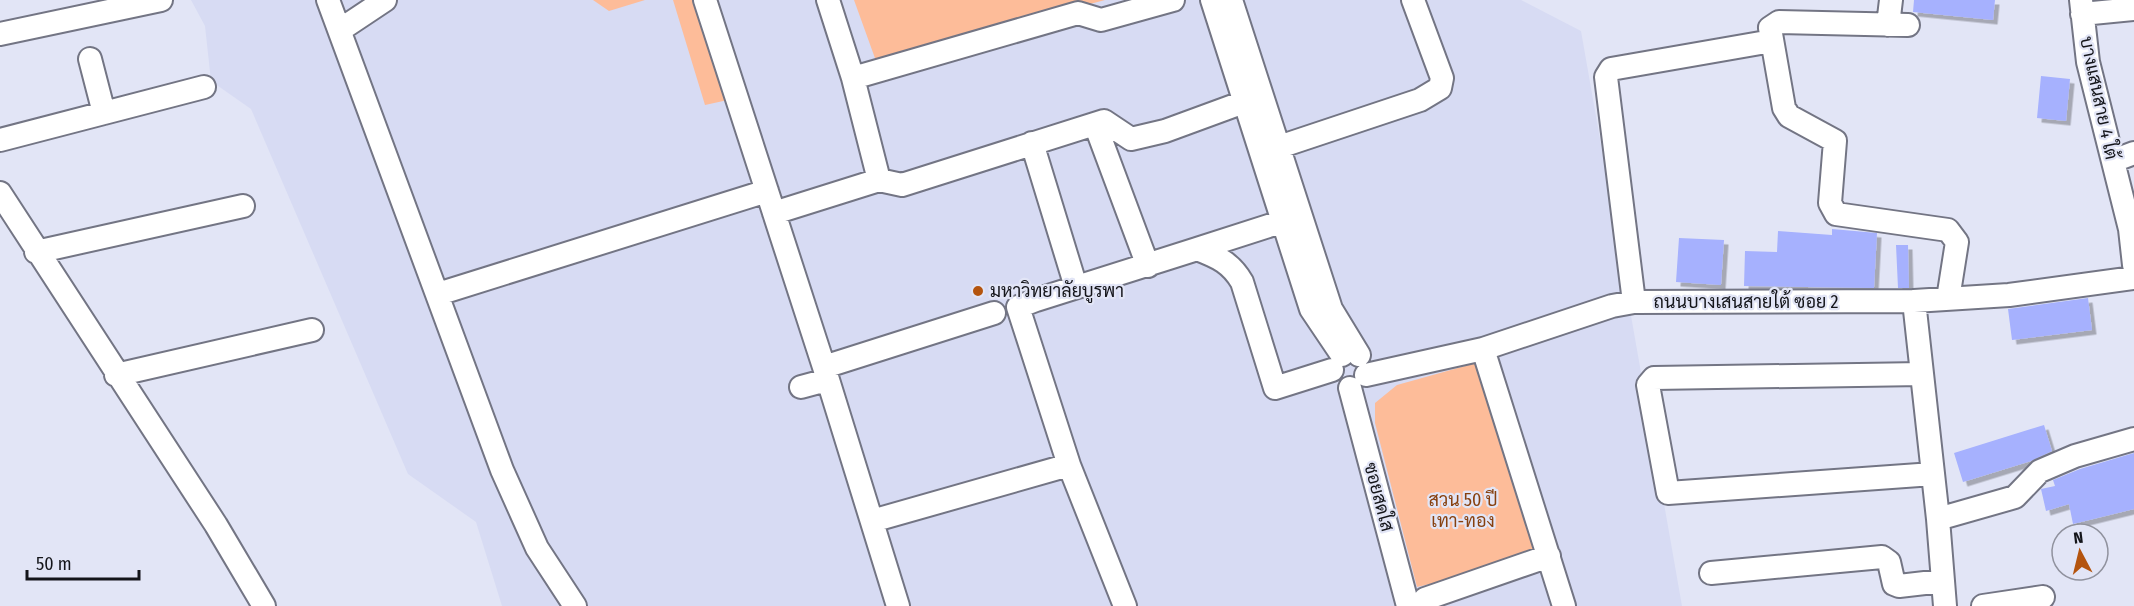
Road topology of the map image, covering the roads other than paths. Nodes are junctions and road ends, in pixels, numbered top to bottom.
1 (161, 0) edge
2 (328, 0) edge
3 (385, 0) edge
4 (705, 0) edge
5 (828, 0) edge
6 (1173, 0) edge
7 (1212, 0) edge
8 (1231, 0) edge
9 (1413, 0) edge
10 (1891, 0) edge
11 (2082, 7) edge
12 (2134, 9) edge
13 (340, 30) junction
14 (0, 34) edge
15 (1772, 41) junction
16 (90, 59) dead end
17 (853, 78) junction
18 (204, 87) dead end
19 (1244, 102) junction
20 (104, 113) junction
21 (1095, 124) junction
22 (0, 140) edge
23 (1032, 143) junction
24 (1279, 147) junction
25 (2134, 153) edge
26 (2113, 161) junction
27 (879, 180) junction
28 (767, 191) junction
29 (0, 193) edge
30 (243, 206) dead end
31 (774, 213) junction
32 (1281, 222) junction
33 (1197, 249) junction
34 (36, 252) junction
35 (1148, 266) junction
36 (2134, 266) edge
37 (2134, 278) edge
38 (1076, 287) junction
39 (438, 294) junction
40 (1948, 299) junction
41 (1914, 301) junction
42 (1634, 302) junction
43 (994, 313) dead end
44 (312, 330) dead end
45 (1483, 349) junction
46 (1350, 369) junction
47 (826, 373) junction
48 (1922, 374) junction
49 (116, 375) junction
50 (801, 387) dead end
51 (2134, 439) edge
52 (1069, 465) junction
53 (1933, 474) junction
54 (1938, 519) junction
55 (872, 521) junction
56 (1549, 556) junction
57 (1711, 573) dead end
58 (1942, 580) junction
59 (2043, 597) dead end
60 (1417, 602) edge
61 (264, 606) edge
62 (575, 606) edge
63 (898, 606) edge
64 (1125, 606) edge
65 (1564, 606) edge
66 (1945, 606) edge
67 (1983, 606) edge

1 - 14 street
2 - 13 street
3 - 13 street
4 - 28 street
5 - 17 street
6 - 17 street
7 - 19 street
8 - 24 street
9 - 24 street
10 - 15 street
11 - 12 street
11 - 26 street, บางแสนสาย 4 ใต้
13 - 39 street
15 - 40 street
15 - 42 street
16 - 20 street
17 - 27 street
18 - 20 street
19 - 21 street
19 - 32 street
20 - 22 street
21 - 23 street
21 - 35 street
23 - 27 street
23 - 38 street
24 - 46 street
25 - 26 street
26 - 36 street, บางแสนสาย 4 ใต้
27 - 31 street
28 - 31 street
28 - 39 street
29 - 34 street
30 - 34 street
31 - 47 street
32 - 33 street
32 - 46 street
33 - 35 street
33 - 46 street, ถนนบางเสนสายใต้ ซอย 2
34 - 49 street
35 - 38 street
37 - 40 street, ถนนบางเสนสายใต้ ซอย 2
38 - 52 street
39 - 62 street
40 - 41 street, ถนนบางเสนสายใต้ ซอย 2
41 - 42 street, ถนนบางเสนสายใต้ ซอย 2
41 - 48 street
42 - 45 street, ถนนบางเสนสายใต้ ซอย 2
43 - 47 street
44 - 49 street
45 - 46 street, ถนนบางเสนสายใต้ ซอย 2
45 - 56 street
46 - 60 street, ซอยสดใส
47 - 50 street
47 - 55 street
48 - 53 street
48 - 53 street
49 - 61 street
51 - 54 street
52 - 55 street
52 - 64 street
53 - 54 street
54 - 58 street
55 - 63 street
56 - 60 street
56 - 65 street
57 - 58 street
58 - 66 street
59 - 67 street

